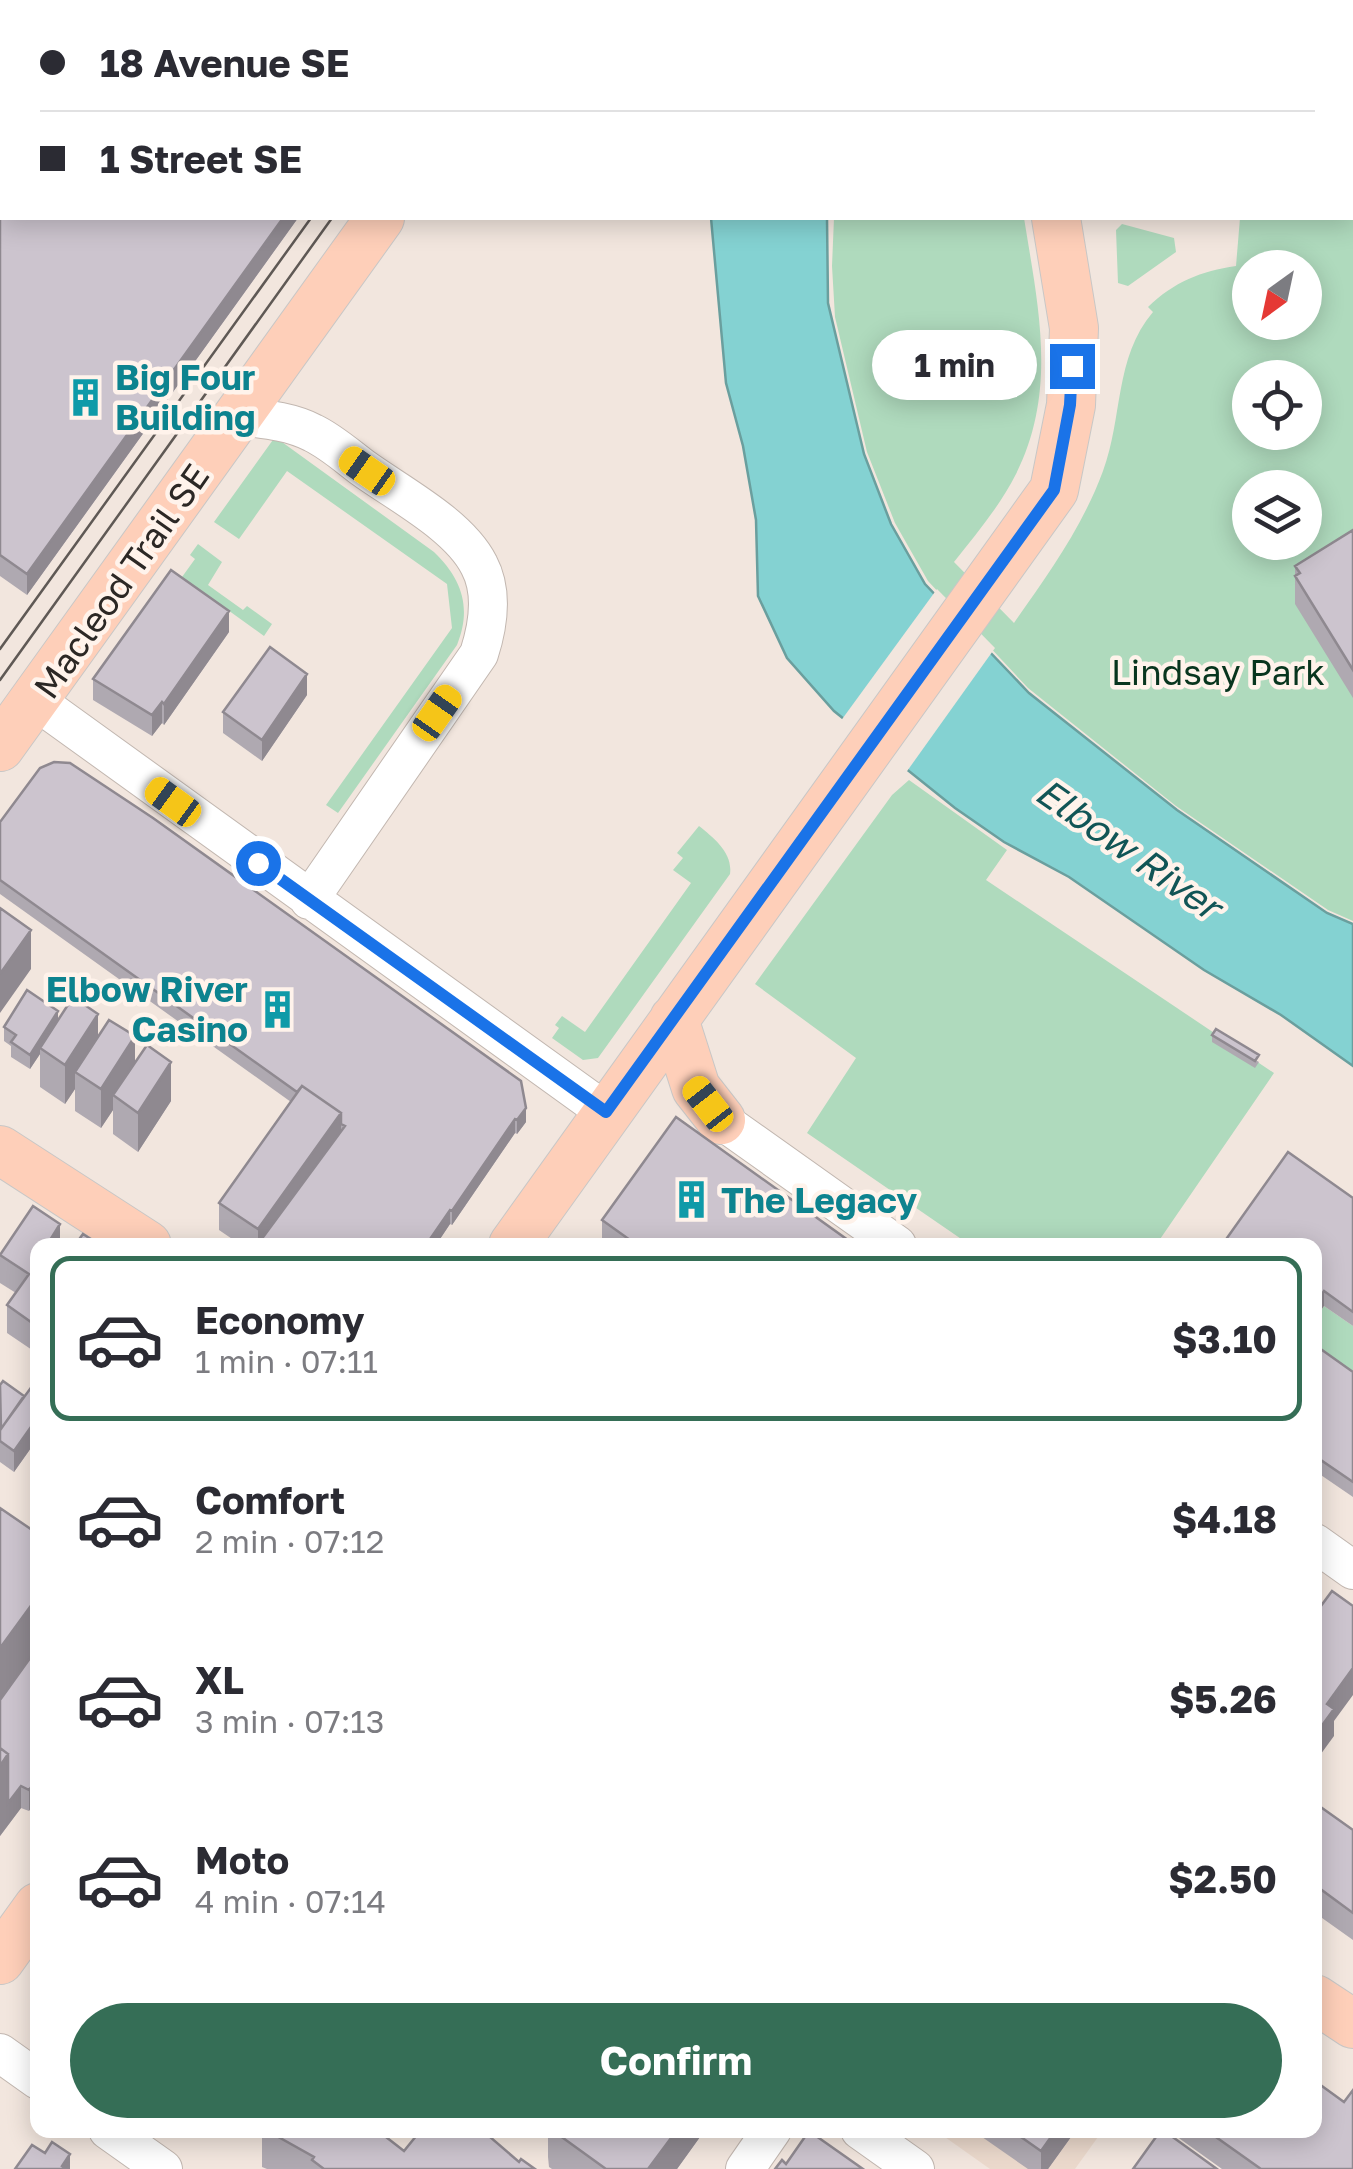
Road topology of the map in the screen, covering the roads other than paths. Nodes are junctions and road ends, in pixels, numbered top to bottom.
1 (379, 220) edge
2 (1056, 220) edge
3 (238, 416) junction
4 (36, 702) junction
5 (0, 747) edge
6 (309, 900) junction
7 (674, 1018) junction
8 (611, 1105) junction
9 (721, 1120) junction
10 (0, 1150) edge
11 (136, 1238) edge
12 (518, 1238) edge
13 (887, 1238) edge
14 (1322, 1548) edge
15 (1353, 1570) edge
16 (30, 1919) edge
17 (0, 1960) edge
18 (1322, 2004) edge
19 (1353, 2024) edge
20 (0, 2053) edge
21 (30, 2074) edge
22 (119, 2138) edge
23 (766, 2138) edge
24 (871, 2138) edge
25 (163, 2169) edge
26 (744, 2169) edge
27 (916, 2169) edge

1 - 3 main road, Macleod Trail SE
2 - 7 main road
3 - 4 main road, Macleod Trail SE
3 - 6 street
4 - 5 main road, Macleod Trail SE
4 - 6 street
6 - 8 street
7 - 8 main road
7 - 9 main road
8 - 9 main road
8 - 12 main road
9 - 13 street
10 - 11 main road
14 - 15 street
16 - 17 main road
18 - 19 main road
20 - 21 street
22 - 25 street
23 - 26 street
24 - 27 street

